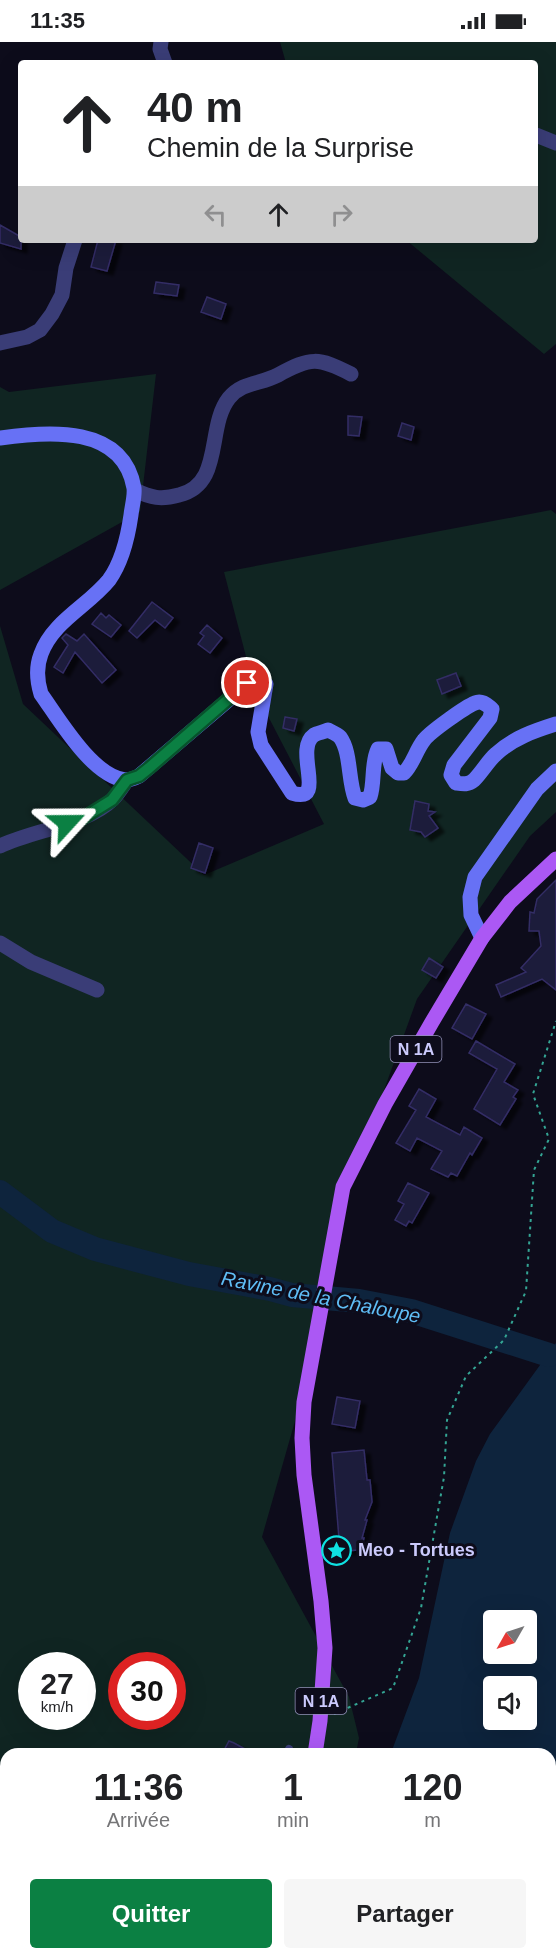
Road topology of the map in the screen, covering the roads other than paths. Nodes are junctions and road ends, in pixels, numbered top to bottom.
1 (161, 42) edge
2 (164, 60) edge
3 (538, 136) edge
4 (556, 143) edge
5 (74, 243) edge
6 (0, 343) edge
7 (351, 374) dead end
8 (0, 438) edge
9 (135, 490) junction
10 (556, 724) edge
11 (556, 771) edge
12 (127, 780) junction
13 (0, 846) edge
14 (556, 859) edge
15 (482, 938) junction
16 (0, 943) edge
17 (97, 990) dead end
18 (316, 1748) edge

1 - 2 street
3 - 4 street
5 - 6 street
7 - 9 street
8 - 9 main road
9 - 12 main road
10 - 12 main road
11 - 15 main road
12 - 13 street
14 - 15 main road, N 1A
15 - 18 main road, N 1A
16 - 17 street

